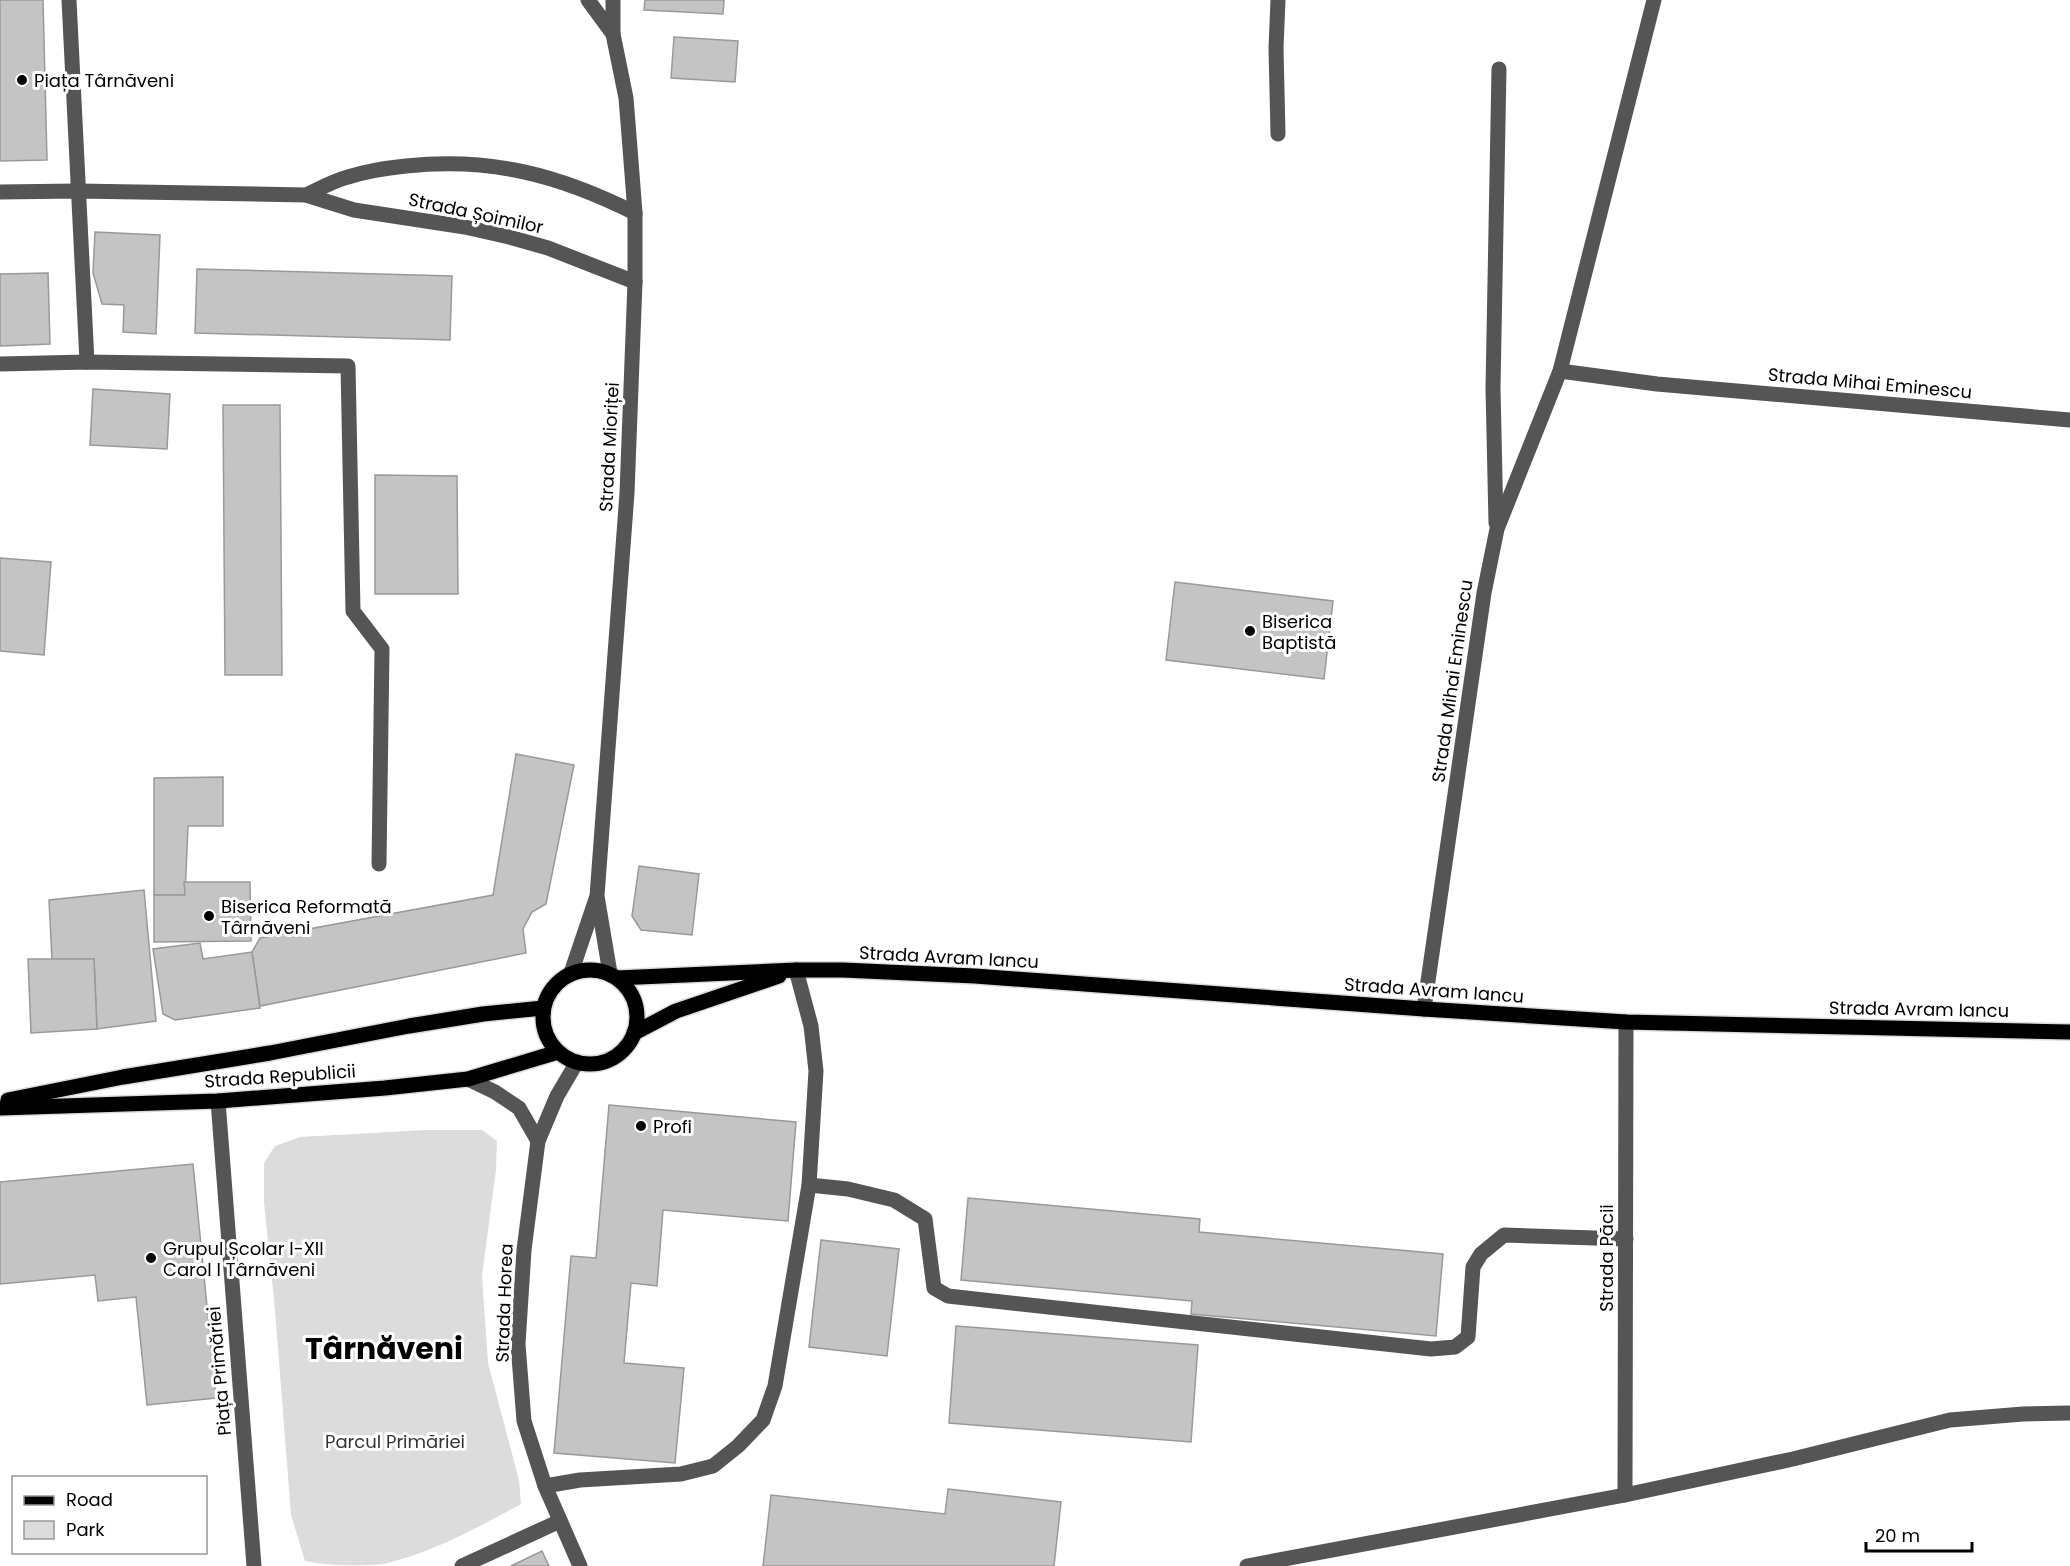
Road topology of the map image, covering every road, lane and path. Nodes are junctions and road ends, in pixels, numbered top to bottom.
1 (69, 0) edge
2 (588, 0) edge
3 (613, 0) edge
4 (1278, 0) edge
5 (1654, 0) edge
6 (613, 34) junction
7 (1499, 69) dead end
8 (1278, 134) dead end
9 (78, 191) junction
10 (0, 192) edge
11 (306, 195) junction
12 (635, 213) junction
13 (635, 282) junction
14 (87, 362) junction
15 (0, 364) edge
16 (1560, 371) junction
17 (2070, 420) edge
18 (1497, 528) junction
19 (379, 864) dead end
20 (597, 896) junction
21 (796, 970) junction
22 (571, 973) junction
23 (613, 976) junction
24 (543, 1008) junction
25 (1424, 1009) junction
26 (1626, 1022) junction
27 (2070, 1032) edge
28 (634, 1033) junction
29 (558, 1052) junction
30 (577, 1062) junction
31 (468, 1079) junction
32 (218, 1101) junction
33 (0, 1102) edge
34 (0, 1108) edge
35 (538, 1141) junction
36 (809, 1185) junction
37 (1626, 1239) junction
38 (2070, 1413) edge
39 (545, 1486) junction
40 (1625, 1495) junction
41 (560, 1521) junction
42 (254, 1566) edge
43 (462, 1566) edge
44 (580, 1566) edge
45 (1247, 1566) edge

1 - 9 street
2 - 6 street
3 - 6 street, Strada Mioriței
4 - 8 street
5 - 16 street, Strada Mihai Eminescu
6 - 12 street, Strada Mioriței
7 - 18 street
9 - 10 street, Strada Șoimilor
9 - 11 street, Strada Șoimilor
9 - 14 street
11 - 12 street, Strada Șoimilor
11 - 13 street, Strada Șoimilor
12 - 13 street, Strada Mioriței
13 - 20 street, Strada Mioriței
14 - 15 street
14 - 19 street
16 - 17 street, Strada Mihai Eminescu
16 - 18 street, Strada Mihai Eminescu
18 - 25 street, Strada Mihai Eminescu
20 - 22 street, Strada Mioriței
20 - 23 street, Strada Mioriței
21 - 23 main road, Strada Avram Iancu
21 - 25 main road, Strada Avram Iancu
21 - 28 main road, Strada Avram Iancu
21 - 36 street
22 - 23 main road
22 - 24 main road
23 - 28 main road
24 - 29 main road
24 - 33 main road, Strada Republicii
25 - 26 main road, Strada Avram Iancu
26 - 27 main road, Strada Avram Iancu
26 - 37 street, Strada Păcii
28 - 30 main road
29 - 30 main road
29 - 31 main road, Strada Republicii
30 - 35 street, Strada Horea
31 - 32 main road, Strada Republicii
31 - 35 street
32 - 34 main road, Strada Republicii
32 - 42 street, Piața Primăriei
35 - 39 street, Strada Horea
36 - 37 street
36 - 39 street
37 - 40 street, Strada Păcii
38 - 40 street
39 - 41 street, Strada Horea
40 - 45 street
41 - 43 street
41 - 44 street, Strada Horea

